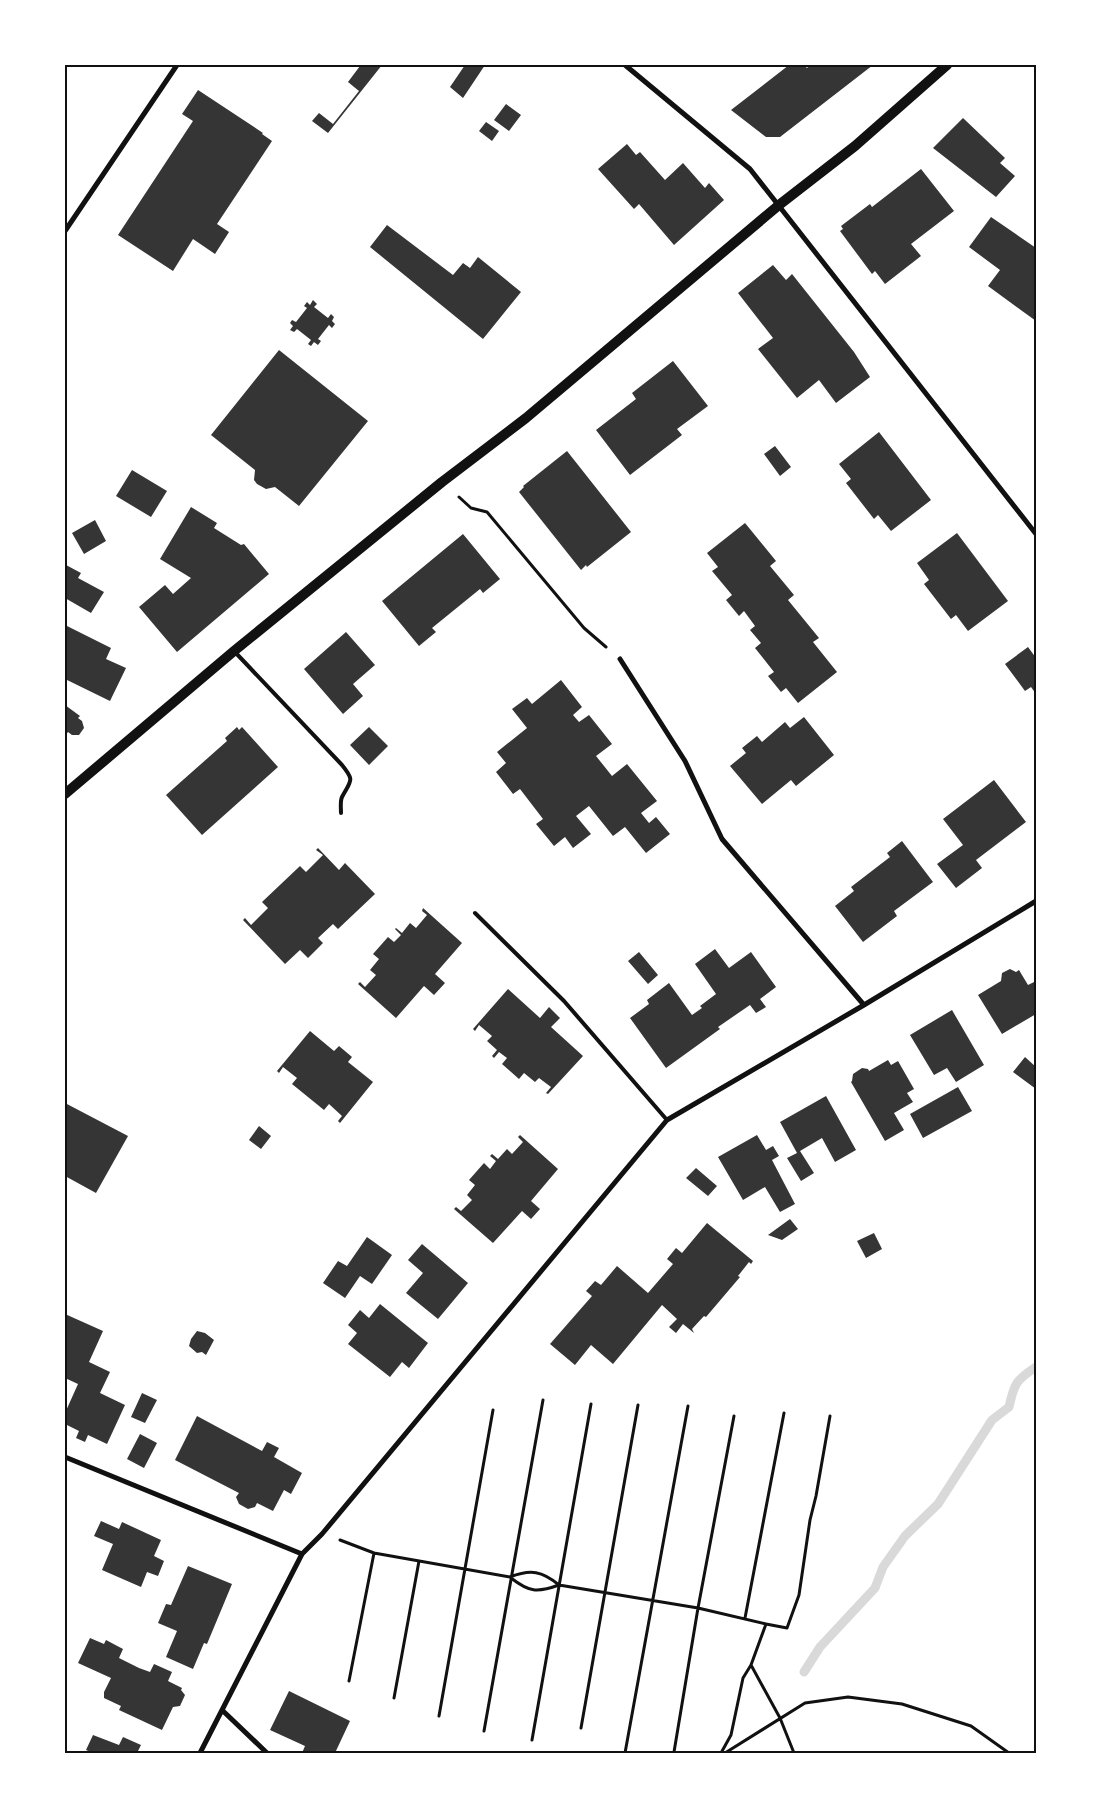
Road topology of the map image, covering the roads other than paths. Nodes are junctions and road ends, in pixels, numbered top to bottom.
1 (177, 65) edge
2 (625, 65) edge
3 (947, 65) edge
4 (779, 206) junction
5 (65, 231) edge
6 (1036, 534) edge
7 (234, 651) junction
8 (620, 659) road end
9 (65, 794) edge
10 (341, 813) dead end
11 (1036, 901) edge
12 (476, 913) dead end
13 (864, 1006) junction
14 (667, 1120) junction
15 (65, 1457) edge
16 (302, 1554) junction
17 (222, 1710) junction
18 (200, 1753) edge
19 (267, 1753) edge

1 - 5 street
2 - 4 street
3 - 4 main road
4 - 6 street
4 - 7 main road
7 - 9 main road
7 - 10 lane
8 - 13 street
11 - 13 street
12 - 14 lane
13 - 14 street
14 - 16 street
15 - 16 street
16 - 17 street
17 - 18 street
17 - 19 street

